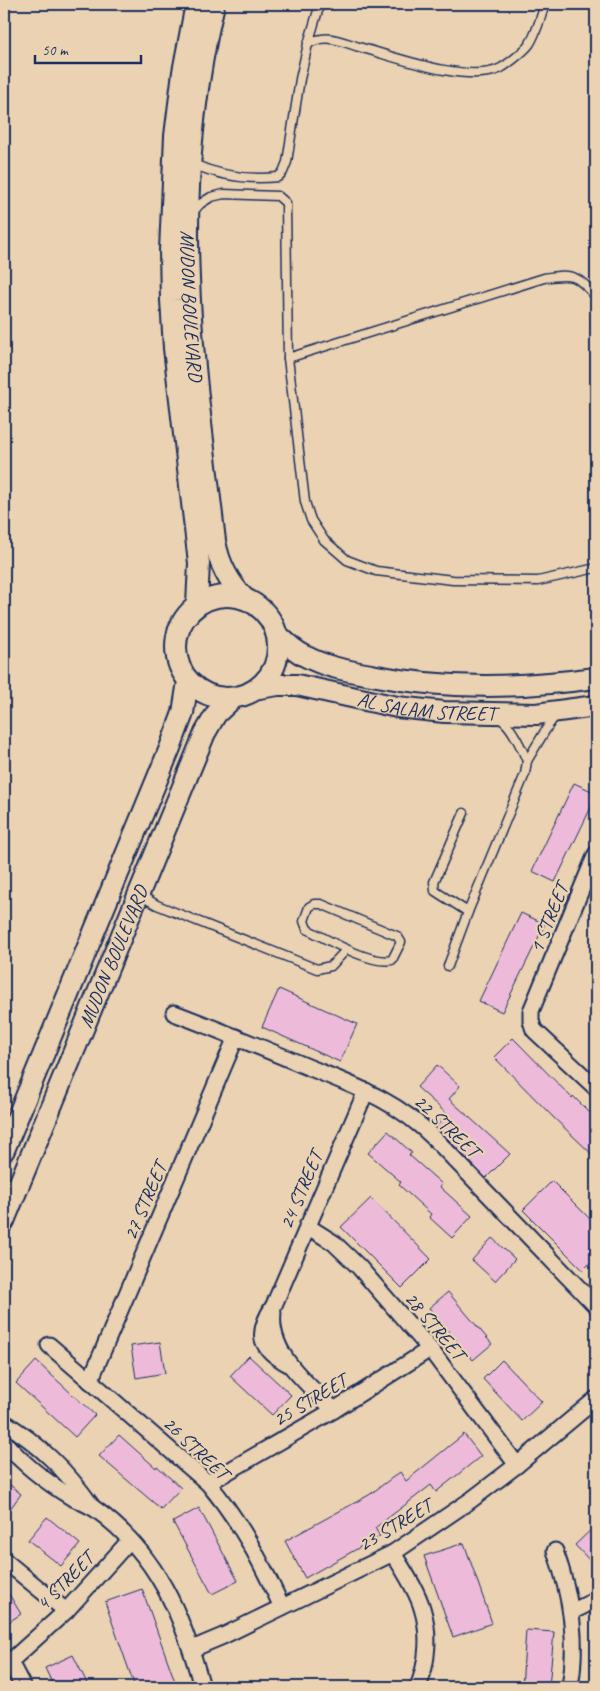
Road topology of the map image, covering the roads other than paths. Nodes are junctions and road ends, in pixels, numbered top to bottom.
1 (196, 4) edge
2 (214, 4) edge
3 (320, 4) edge
4 (546, 4) edge
5 (308, 44) junction
6 (191, 164) junction
7 (188, 218) junction
8 (596, 297) edge
9 (288, 358) junction
10 (596, 568) edge
11 (245, 599) junction
12 (197, 606) junction
13 (278, 635) junction
14 (596, 678) edge
15 (188, 681) junction
16 (260, 688) junction
17 (232, 699) junction
18 (596, 706) edge
19 (559, 712) junction
20 (491, 714) junction
21 (527, 761) junction
22 (464, 814) dead end
23 (596, 854) edge
24 (138, 894) junction
25 (468, 912) junction
26 (346, 950) junction
27 (448, 966) dead end
28 (174, 1013) dead end
29 (236, 1037) junction
30 (596, 1088) edge
31 (366, 1091) junction
32 (4, 1150) edge
33 (4, 1221) edge
34 (307, 1226) junction
35 (596, 1306) edge
36 (49, 1345) dead end
37 (430, 1349) junction
38 (90, 1381) junction
39 (596, 1399) edge
40 (334, 1410) junction
41 (4, 1422) edge
42 (4, 1442) edge
43 (54, 1460) junction
44 (517, 1465) junction
45 (40, 1476) junction
46 (208, 1483) junction
47 (93, 1508) junction
48 (130, 1540) junction
49 (555, 1551) dead end
50 (393, 1553) junction
51 (4, 1560) edge
52 (596, 1600) edge
53 (282, 1607) junction
54 (66, 1611) junction
55 (571, 1612) junction
56 (192, 1649) junction
57 (7, 1664) edge
58 (23, 1687) edge
59 (202, 1687) edge
60 (418, 1687) edge
61 (570, 1687) edge

1 - 12 street, MUDON BOULEVARD
2 - 6 street, MUDON BOULEVARD
3 - 5 lane
4 - 5 lane
5 - 6 lane
6 - 7 street, MUDON BOULEVARD
7 - 9 lane
7 - 11 street, MUDON BOULEVARD
8 - 9 lane
9 - 10 lane
11 - 12 street
11 - 13 street
12 - 15 street
13 - 14 street, AL SALAM STREET
13 - 16 street
15 - 17 street
15 - 32 street, MUDON BOULEVARD
16 - 17 street
16 - 20 street, AL SALAM STREET
17 - 24 street, MUDON BOULEVARD
18 - 19 street, AL SALAM STREET
19 - 20 street, AL SALAM STREET
19 - 21 lane
20 - 21 lane
21 - 25 lane
22 - 25 lane
23 - 30 street, 1 STREET
24 - 26 lane
24 - 33 street, MUDON BOULEVARD
25 - 27 lane
26 - 26 lane
28 - 29 street, 22 STREET
29 - 31 street, 22 STREET
29 - 38 street, 27 STREET
31 - 34 street, 24 STREET
31 - 35 street, 22 STREET
34 - 37 street, 28 STREET
34 - 40 street, 24 STREET
36 - 38 street, 26 STREET
37 - 40 street, 25 STREET
37 - 44 street, 28 STREET
38 - 46 street, 26 STREET
39 - 44 street, 23 STREET
40 - 46 street, 25 STREET
41 - 43 street
42 - 45 street
43 - 45 street
43 - 47 street
44 - 50 street, 23 STREET
45 - 47 street
46 - 53 street, 26 STREET
47 - 48 street
48 - 54 street, 4 STREET
48 - 56 street
49 - 55 street
50 - 53 street, 23 STREET
50 - 60 street
51 - 54 street
52 - 55 street
53 - 56 street, 23 STREET
54 - 57 street, 4 STREET
55 - 61 street
56 - 59 street
57 - 58 street

